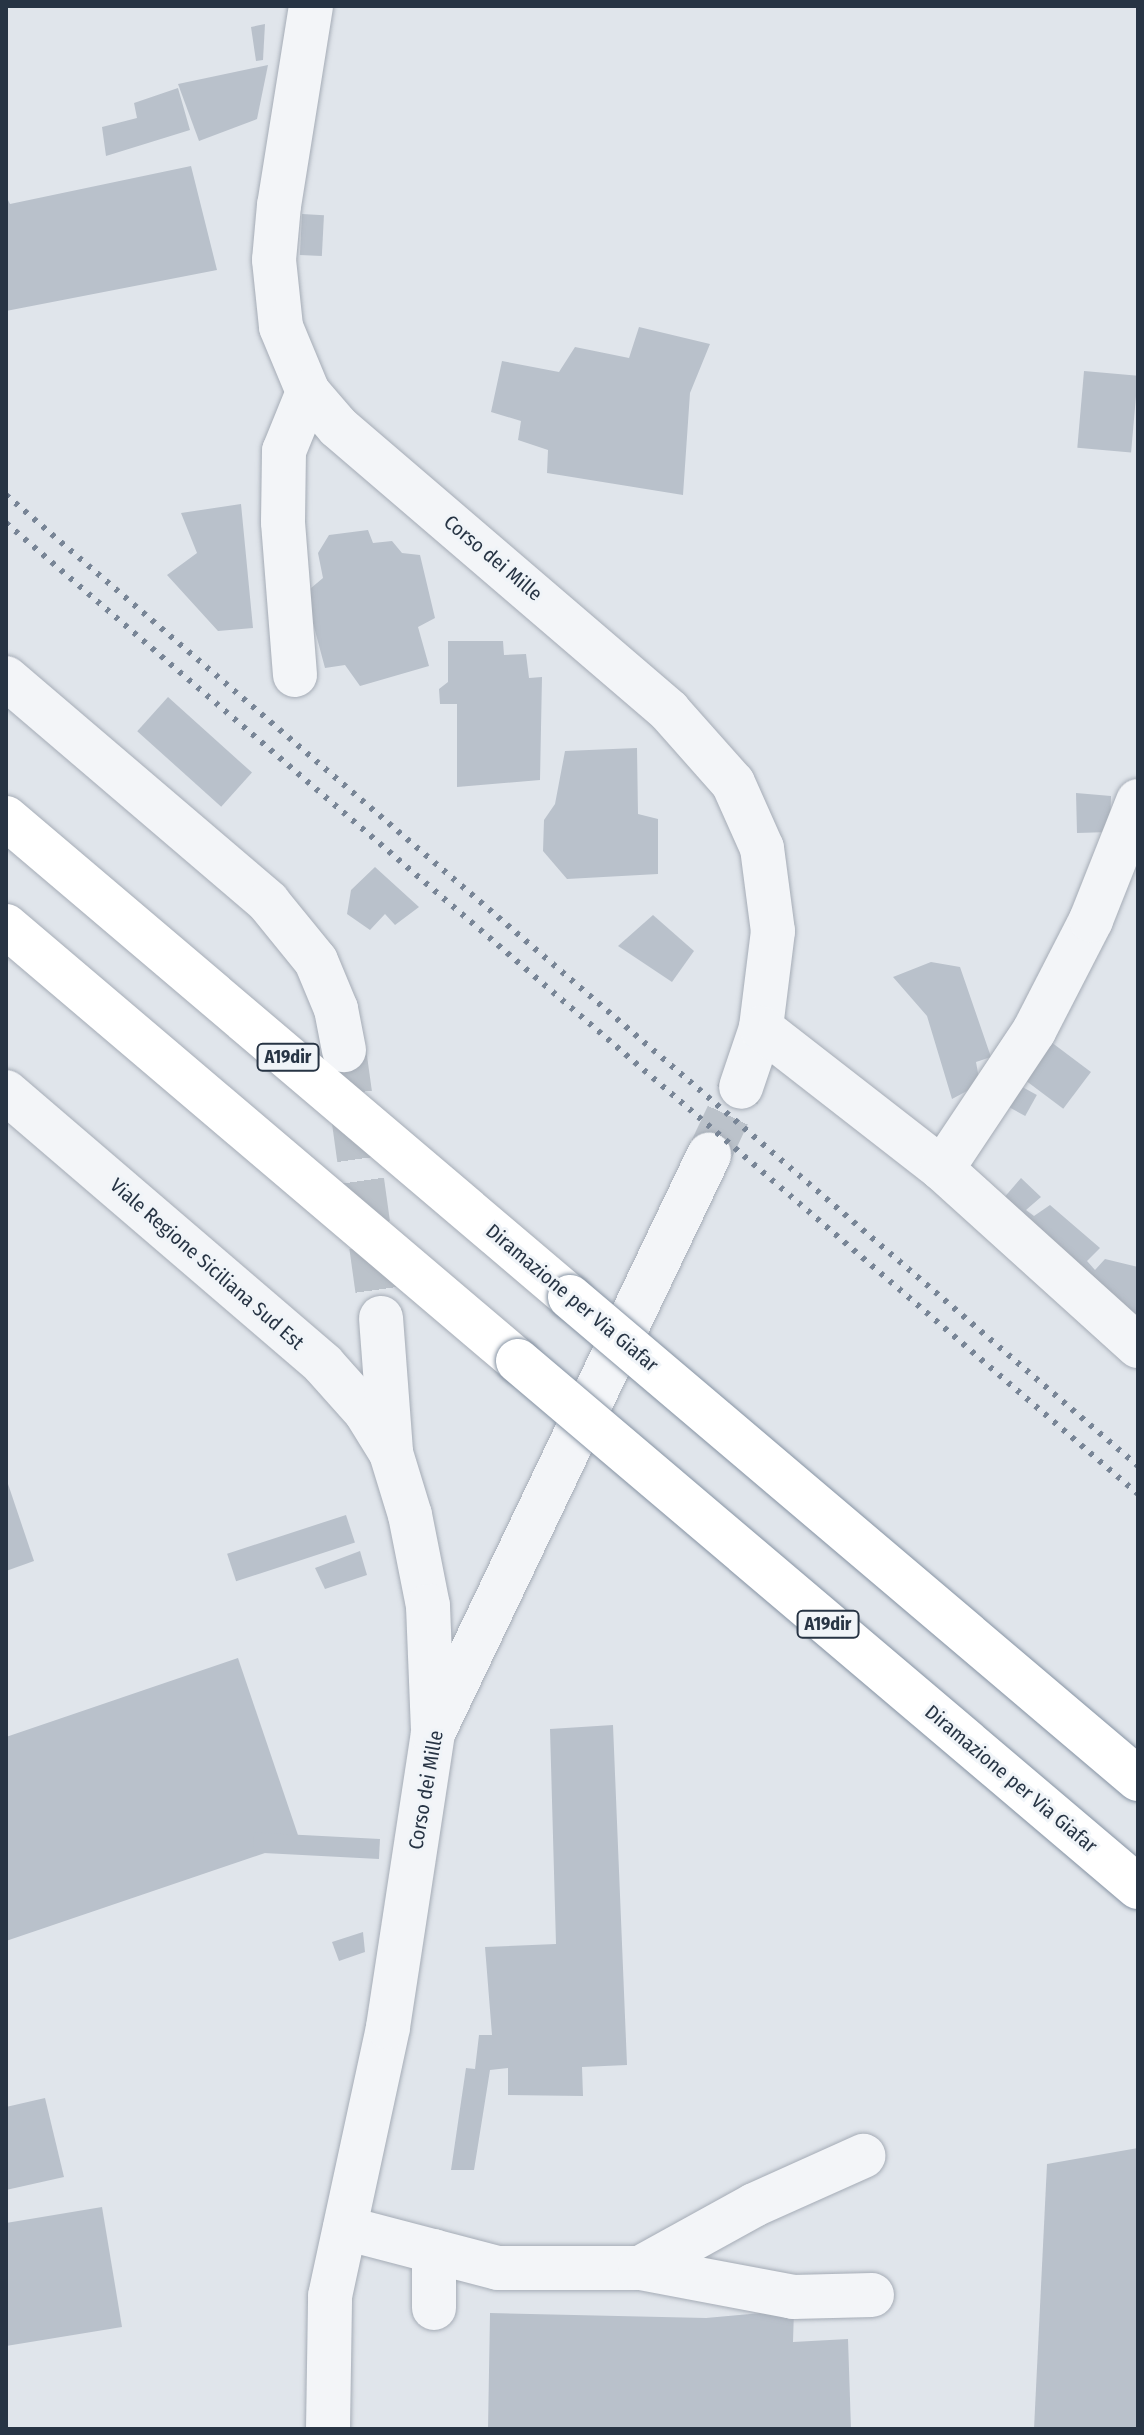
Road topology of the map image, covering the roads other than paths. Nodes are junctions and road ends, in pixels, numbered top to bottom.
1 (311, 6) edge
2 (308, 392) junction
3 (295, 675) dead end
4 (6, 678) edge
5 (1138, 801) edge
6 (6, 818) edge
7 (6, 926) edge
8 (761, 1028) junction
9 (344, 1050) tunnel mouth
10 (741, 1087) tunnel mouth
11 (10, 1100) edge
12 (709, 1155) tunnel mouth
13 (942, 1169) junction
14 (381, 1318) tunnel mouth
15 (1138, 1346) edge
16 (391, 1453) junction
17 (433, 1733) junction
18 (1138, 1779) edge
19 (1138, 1887) edge
20 (863, 2156) dead end
21 (345, 2228) junction
22 (434, 2251) junction
23 (640, 2268) junction
24 (872, 2295) dead end
25 (434, 2308) dead end
26 (328, 2429) edge

1 - 2 street, Corso dei Mille
2 - 3 street
2 - 8 street, Corso dei Mille
4 - 9 street
5 - 13 street
6 - 18 highway, Diramazione per Via Giafar / A19dir, bridge
7 - 19 highway, Diramazione per Via Giafar / A19dir, bridge
8 - 10 street, Corso dei Mille
8 - 13 street
11 - 16 street, Viale Regione Siciliana Sud Est
12 - 17 street, Corso dei Mille
13 - 15 street
14 - 16 street, Viale Regione Siciliana Sud Est
16 - 17 street, Viale Regione Siciliana Sud Est
17 - 21 street, Corso dei Mille
20 - 23 street
21 - 22 street
21 - 26 street, Corso dei Mille
22 - 23 street
22 - 25 street
23 - 24 street

